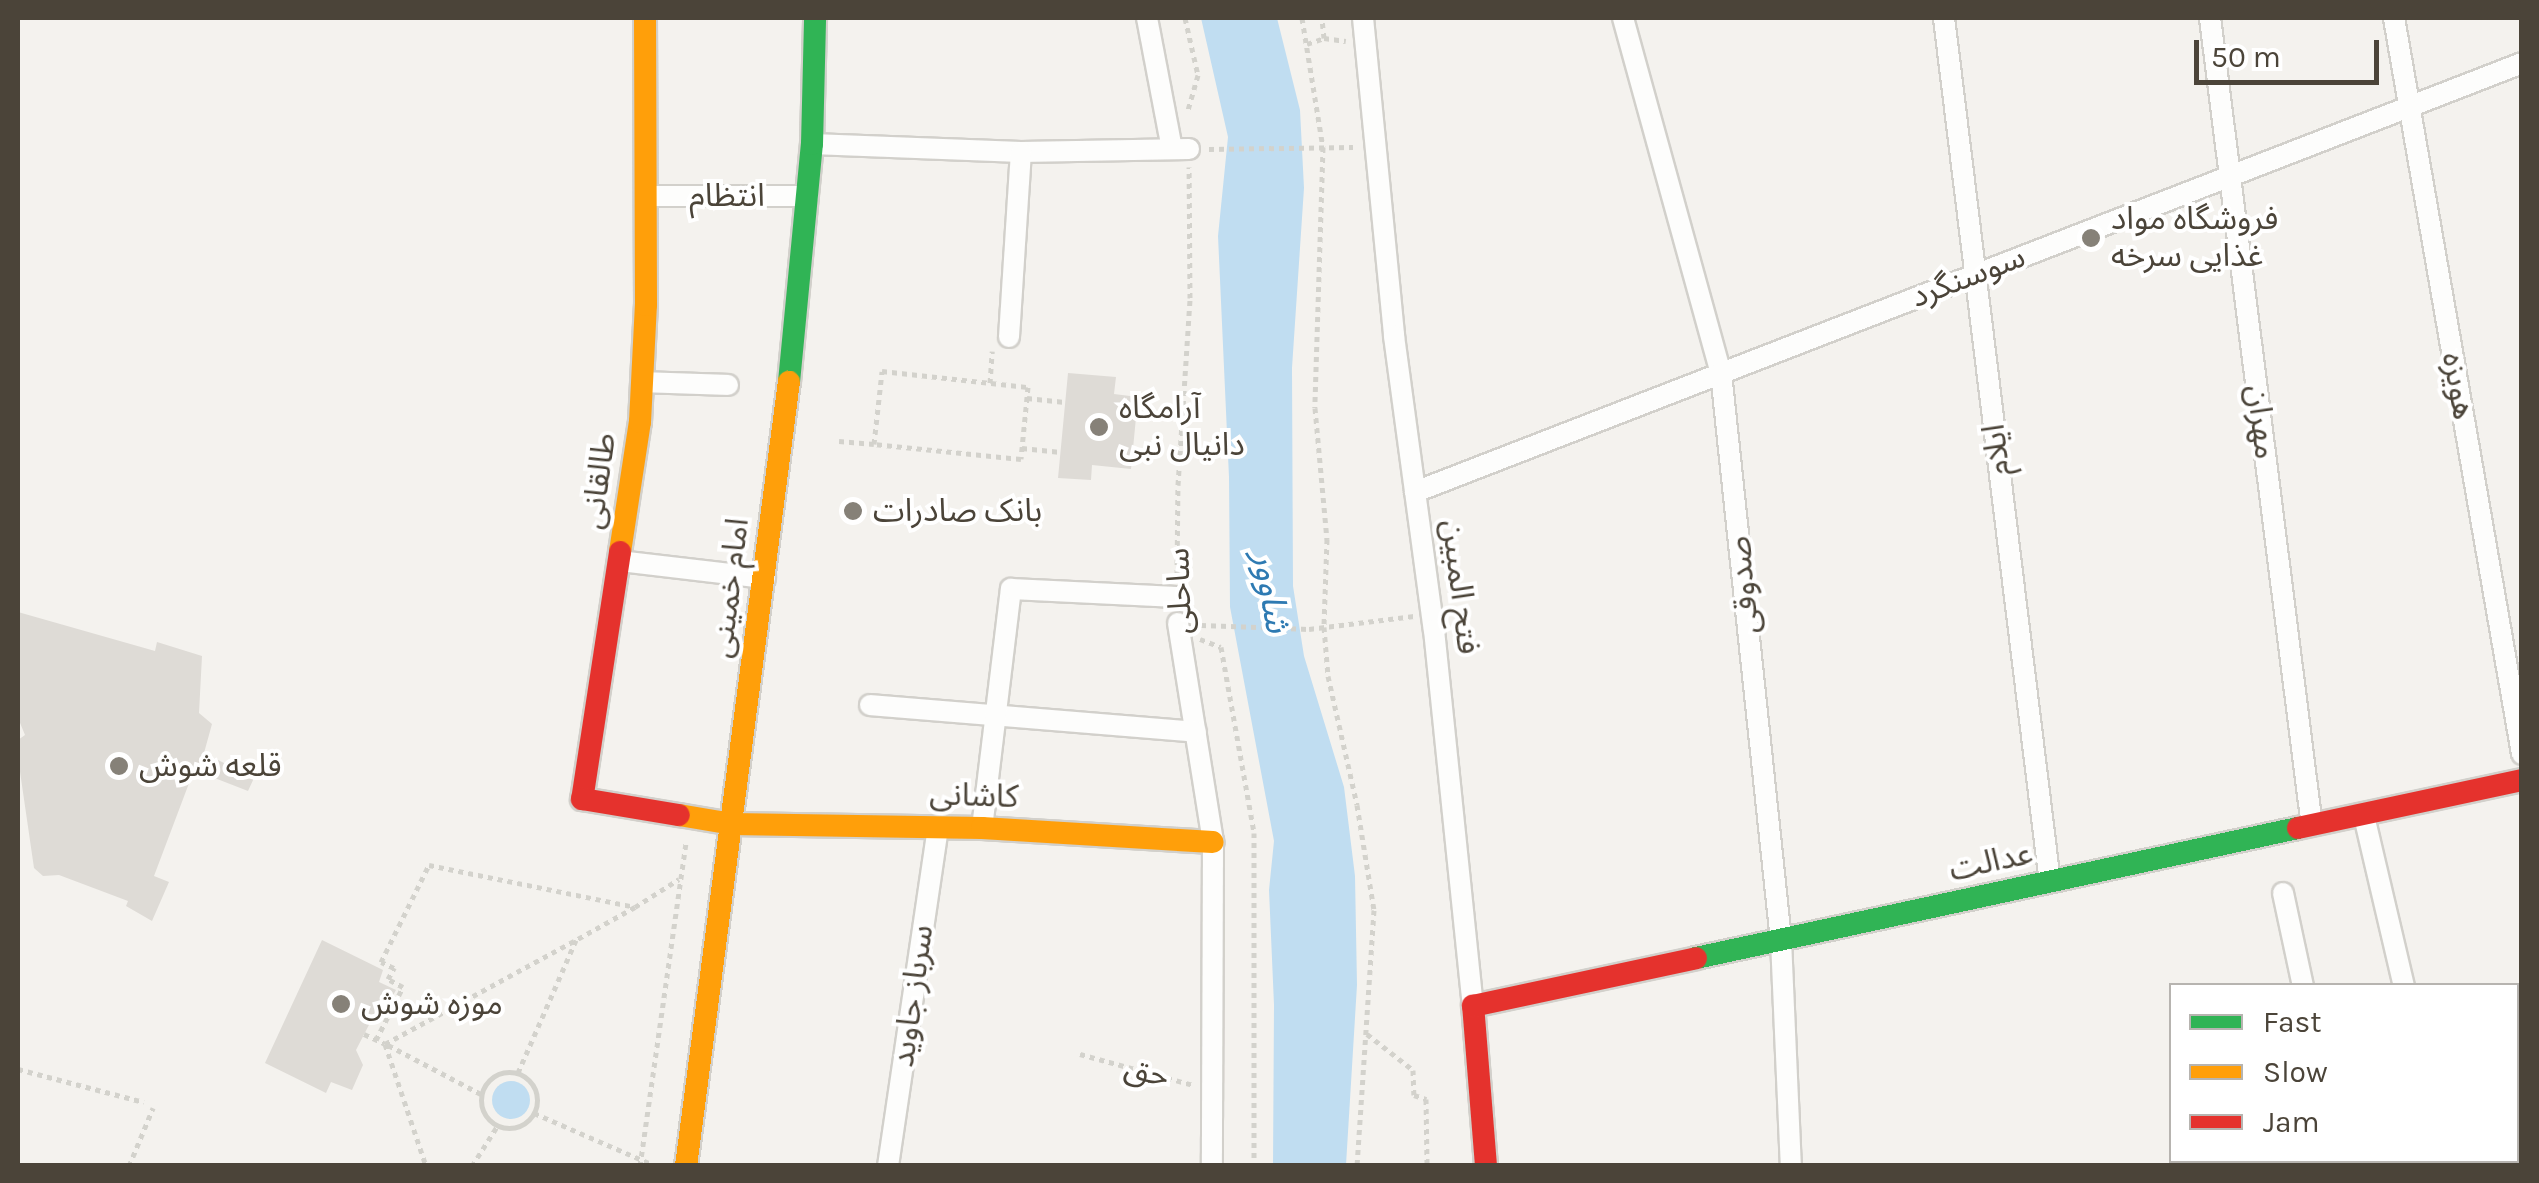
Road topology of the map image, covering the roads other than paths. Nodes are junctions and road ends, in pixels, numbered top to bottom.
1 (645, 18) edge
2 (815, 18) edge
3 (1147, 18) edge
4 (1363, 18) edge
5 (1623, 18) edge
6 (1944, 18) edge
7 (2210, 18) edge
8 (2394, 18) edge
9 (2522, 63) edge
10 (2409, 106) junction
11 (812, 144) junction
12 (1021, 152) junction
13 (2230, 176) junction
14 (646, 196) junction
15 (808, 196) junction
16 (1976, 274) junction
17 (1009, 337) dead end
18 (1721, 373) junction
19 (642, 382) junction
20 (728, 385) dead end
21 (1415, 492) junction
22 (620, 561) junction
23 (765, 578) junction
24 (1177, 597) road end
25 (1178, 624) dead end
26 (870, 705) dead end
27 (995, 715) junction
28 (1196, 732) junction
29 (2522, 754) edge
30 (2522, 780) edge
31 (2364, 816) junction
32 (732, 824) junction
33 (2312, 826) junction
34 (938, 827) junction
35 (982, 828) junction
36 (1213, 842) junction
37 (2050, 883) junction
38 (2283, 894) dead end
39 (1781, 940) junction
40 (2302, 983) edge
41 (2403, 983) edge
42 (1473, 1006) junction
43 (686, 1166) edge
44 (888, 1166) edge
45 (1212, 1166) edge
46 (1486, 1166) edge
47 (1791, 1166) edge

1 - 14 street, طالقانی
2 - 11 street, امام خمینی
3 - 12 street
4 - 21 street, فتح المبین
5 - 18 street, صدوقی
6 - 16 street, ایلام
7 - 13 street, مهران
8 - 10 street, هویزه
9 - 10 street, سوسنگرد
10 - 13 street, سوسنگرد
10 - 29 street, هویزه
11 - 12 street
11 - 15 street, امام خمینی
12 - 17 street
13 - 16 street, سوسنگرد
13 - 33 street, مهران
14 - 15 street, انتظام
14 - 19 street, طالقانی
15 - 23 street, امام خمینی
16 - 18 street, سوسنگرد
16 - 37 street, ایلام
18 - 21 street, سوسنگرد
18 - 39 street, صدوقی
19 - 20 street
19 - 22 street, طالقانی
21 - 42 street, فتح المبین
22 - 23 street
22 - 32 street, طالقانی
23 - 32 street, امام خمینی
24 - 27 street
25 - 28 street, ساحلی
26 - 27 street
27 - 28 street
27 - 35 street
28 - 36 street, ساحلی
30 - 31 street, عدالت
31 - 33 street, عدالت
31 - 41 street
32 - 34 street, کاشانی
32 - 43 street, امام خمینی
33 - 37 street, عدالت
34 - 35 street, کاشانی
34 - 44 street, سرباز جاوید
35 - 36 street, کاشانی
36 - 45 street, ساحلی
37 - 39 street, عدالت
38 - 40 street
39 - 42 street, عدالت
39 - 47 street, صدوقی
42 - 46 street, فتح المبین

